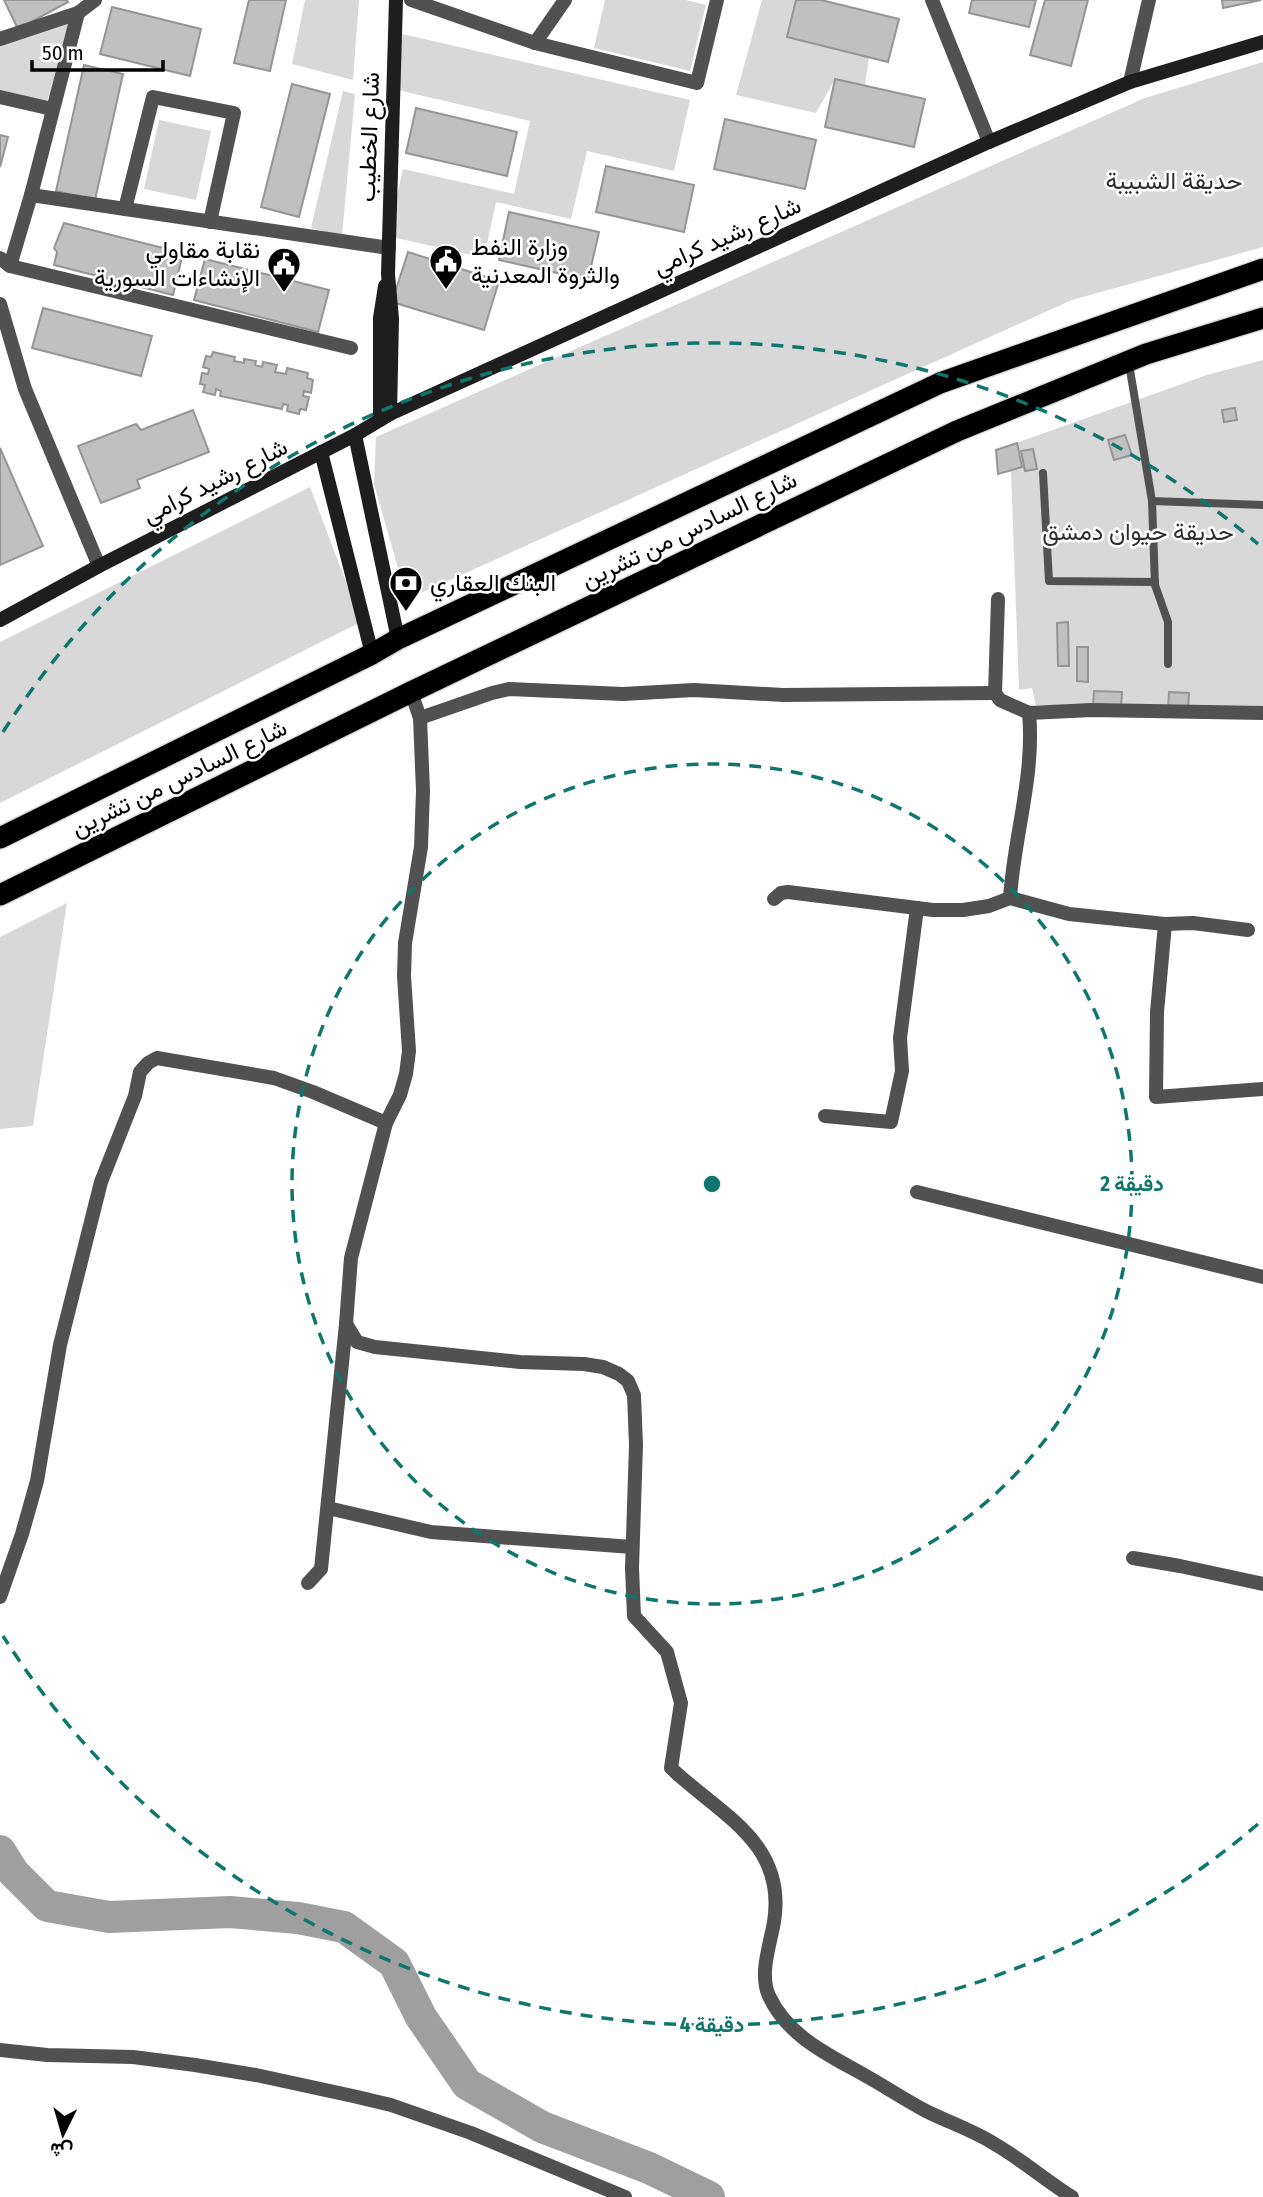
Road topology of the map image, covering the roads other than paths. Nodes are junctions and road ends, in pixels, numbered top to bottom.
1 (95, 0) edge
2 (396, 0) edge
3 (411, 0) edge
4 (565, 0) edge
5 (717, 0) edge
6 (932, 0) edge
7 (1149, 0) edge
8 (78, 13) junction
9 (0, 39) edge
10 (1263, 42) edge
11 (535, 43) junction
12 (1130, 82) junction
13 (0, 97) edge
14 (52, 109) junction
15 (989, 142) junction
16 (32, 195) junction
17 (125, 209) junction
18 (210, 222) junction
19 (389, 248) junction
20 (5, 262) edge
21 (1263, 269) edge
22 (0, 304) edge
23 (1263, 318) edge
24 (351, 348) dead end
25 (1128, 361) junction
26 (385, 417) junction
27 (355, 435) junction
28 (321, 452) junction
29 (1043, 473) dead end
30 (1152, 500) junction
31 (1263, 505) edge
32 (99, 566) junction
33 (1155, 582) junction
34 (998, 599) dead end
35 (0, 620) edge
36 (398, 639) junction
37 (372, 654) junction
38 (1168, 664) dead end
39 (411, 692) junction
40 (995, 693) junction
41 (1029, 713) junction
42 (1263, 713) edge
43 (420, 718) junction
44 (0, 838) edge
45 (0, 895) edge
46 (1010, 898) junction
47 (774, 899) dead end
48 (917, 908) junction
49 (1165, 924) junction
50 (1248, 930) dead end
51 (1263, 1089) edge
52 (825, 1116) dead end
53 (386, 1124) junction
54 (917, 1192) dead end
55 (1263, 1277) edge
56 (346, 1324) junction
57 (328, 1508) junction
58 (632, 1547) junction
59 (1132, 1558) dead end
60 (308, 1583) dead end
61 (1263, 1584) edge
62 (0, 1597) edge
63 (0, 2050) edge
64 (625, 2197) edge
65 (1072, 2197) edge

1 - 8 street
2 - 19 main road, شارع الخطيب
3 - 11 street
4 - 11 street
5 - 11 street
6 - 15 street
7 - 12 street
8 - 9 street
8 - 14 street
10 - 12 main road, شارع رشيد كرامي
12 - 15 main road, شارع رشيد كرامي
13 - 14 street
14 - 16 street
15 - 26 main road, شارع رشيد كرامي
16 - 17 street
16 - 20 street
17 - 18 street
17 - 18 street
18 - 19 street
19 - 26 main road, شارع الخطيب
20 - 24 street
21 - 36 highway, شارع السادس من تشرين
22 - 32 street
23 - 25 highway, شارع السادس من تشرين
25 - 30 lane
25 - 39 highway, شارع السادس من تشرين
26 - 27 main road, شارع رشيد كرامي
27 - 28 main road, شارع رشيد كرامي
27 - 36 main road
28 - 32 main road, شارع رشيد كرامي
28 - 37 main road
29 - 33 lane
30 - 31 lane
30 - 33 lane
32 - 35 main road, شارع رشيد كرامي
33 - 38 lane
34 - 40 street
36 - 37 highway, شارع السادس من تشرين
37 - 44 highway, شارع السادس من تشرين
39 - 43 street
39 - 45 highway, شارع السادس من تشرين
40 - 41 street
40 - 43 street
41 - 42 street
41 - 46 street
43 - 53 street
46 - 48 street
46 - 49 street
47 - 48 street
48 - 52 street
49 - 50 street
49 - 51 street
53 - 56 street
53 - 62 street
54 - 55 street
56 - 57 street
56 - 58 street
57 - 58 street
57 - 60 street
58 - 65 street
59 - 61 street
63 - 64 street

